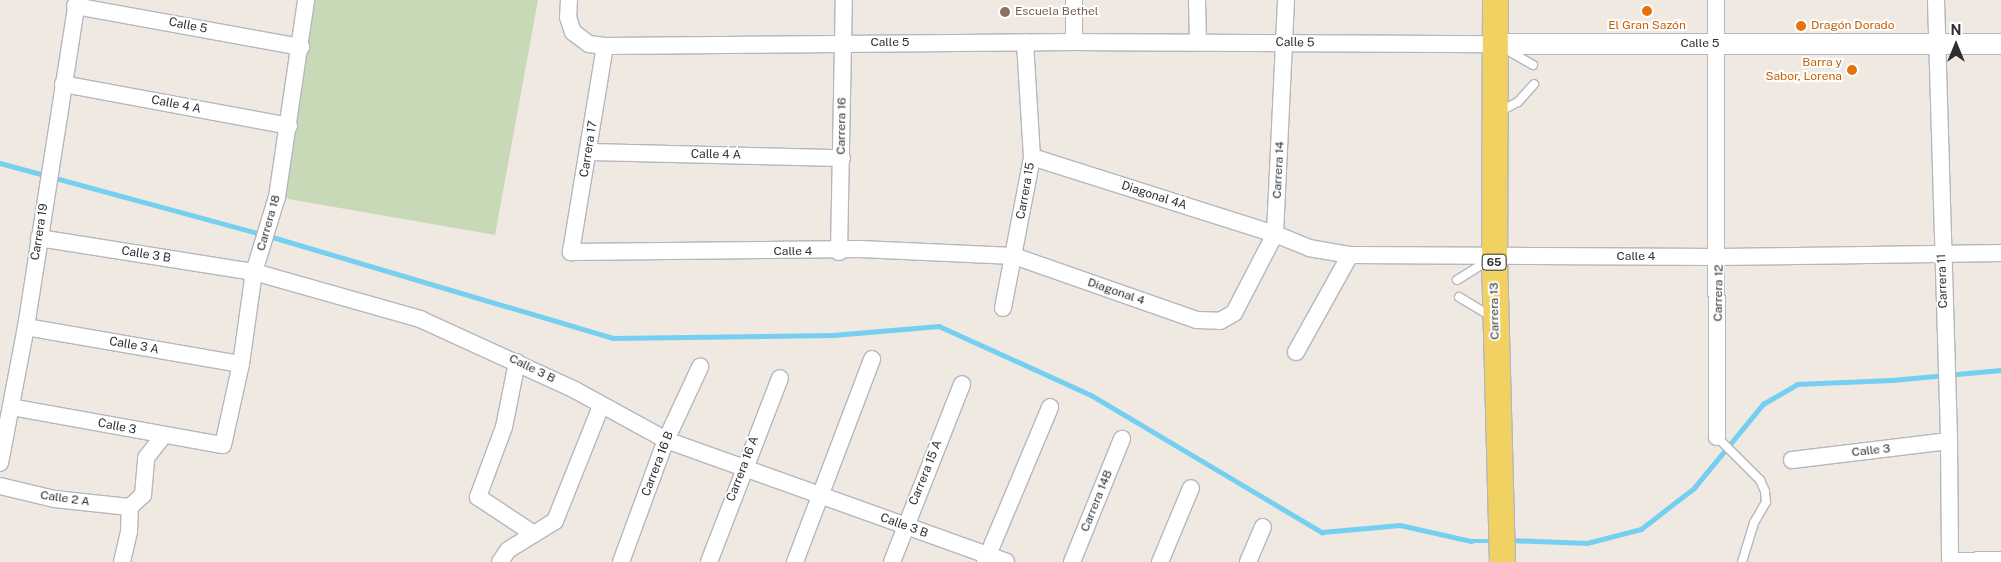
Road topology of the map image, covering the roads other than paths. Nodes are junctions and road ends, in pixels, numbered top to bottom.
1 (306, 0) edge
2 (569, 0) edge
3 (844, 0) edge
4 (1074, 0) edge
5 (1197, 0) edge
6 (1286, 0) edge
7 (1495, 0) edge
8 (1716, 0) edge
9 (1936, 0) edge
10 (76, 3) edge
11 (127, 7) edge
12 (1025, 42) junction
13 (1074, 42) junction
14 (1198, 42) junction
15 (843, 43) junction
16 (1285, 43) junction
17 (1496, 44) junction
18 (1715, 44) junction
19 (2001, 44) edge
20 (597, 45) junction
21 (1937, 45) junction
22 (301, 47) junction
23 (1532, 65) dead end
24 (63, 84) junction
25 (1534, 84) dead end
26 (1493, 115) junction
27 (289, 126) junction
28 (590, 152) junction
29 (1032, 157) junction
30 (842, 158) junction
31 (1275, 234) junction
32 (39, 238) junction
33 (571, 252) joint
34 (839, 252) junction
35 (2001, 253) edge
36 (1942, 254) junction
37 (1350, 255) junction
38 (1014, 256) junction
39 (1494, 257) junction
40 (1719, 257) junction
41 (254, 272) junction
42 (1457, 280) dead end
43 (1459, 298) dead end
44 (1004, 308) dead end
45 (1495, 319) junction
46 (1220, 321) joint
47 (26, 327) junction
48 (1296, 352) dead end
49 (872, 359) dead end
50 (517, 362) junction
51 (241, 364) junction
52 (700, 367) dead end
53 (780, 378) dead end
54 (962, 384) dead end
55 (601, 406) junction
56 (11, 407) junction
57 (1050, 407) dead end
58 (163, 436) junction
59 (1717, 437) joint
60 (1122, 439) dead end
61 (666, 440) junction
62 (1950, 441) junction
63 (223, 445) joint
64 (1792, 460) dead end
65 (0, 463) edge
66 (743, 468) junction
67 (0, 486) edge
68 (1191, 488) dead end
69 (818, 495) junction
70 (130, 507) junction
71 (905, 527) junction
72 (1263, 527) dead end
73 (534, 534) junction
74 (987, 559) edge
75 (1502, 560) edge
76 (2001, 560) edge
77 (122, 562) edge
78 (500, 562) edge
79 (621, 562) edge
80 (709, 562) edge
81 (795, 562) edge
82 (892, 562) edge
83 (1006, 562) edge
84 (1072, 562) edge
85 (1160, 562) edge
86 (1248, 562) edge
87 (1742, 562) edge
88 (1950, 562) edge

1 - 22 street, Carrera 18
2 - 20 street
3 - 15 street, Carrera 16
4 - 13 street
5 - 14 street
6 - 16 street, Carrera 14
7 - 17 main road, Carrera 13 / 65
8 - 18 street, Carrera 12
9 - 21 street, Carrera 11
10 - 11 street, Calle 5
10 - 24 street, Carrera 19
11 - 22 street, Calle 5
12 - 13 street, Calle 5
12 - 15 street, Calle 5
12 - 29 street, Carrera 15
13 - 14 street, Calle 5
14 - 16 street, Calle 5
15 - 20 street, Calle 5
15 - 30 street, Carrera 16
16 - 17 street, Calle 5
16 - 31 street, Carrera 14
17 - 18 street, Calle 5
17 - 23 lane
17 - 26 main road, Carrera 13 / 65
18 - 21 street, Calle 5
18 - 40 street, Carrera 12
19 - 21 street, Calle 5
20 - 28 street, Carrera 17
21 - 36 street, Carrera 11
22 - 27 street, Carrera 18
24 - 27 street, Calle 4 A
24 - 32 street, Carrera 19
25 - 26 lane
26 - 39 main road, Carrera 13 / 65
27 - 41 street, Carrera 18
28 - 30 street, Calle 4 A
28 - 33 street, Carrera 17
29 - 31 street, Diagonal 4A
29 - 38 street, Carrera 15
30 - 34 street, Carrera 16
31 - 37 street, Calle 4
31 - 46 street, Carrera 14
32 - 41 street, Calle 3 B
32 - 47 street, Carrera 19
33 - 34 street, Calle 4
34 - 38 street, Calle 4
35 - 36 street, Calle 4
36 - 40 street, Calle 4
36 - 62 street, Carrera 11
37 - 39 street, Calle 4
37 - 48 street
38 - 44 street, Carrera 15
38 - 46 street, Diagonal 4
39 - 40 street, Calle 4
39 - 42 lane
39 - 45 main road, Carrera 13 / 65
40 - 59 street, Carrera 12
41 - 50 street, Calle 3 B
41 - 51 street, Carrera 18
43 - 45 lane
45 - 75 main road, Carrera 13 / 65
47 - 51 street, Calle 3 A
47 - 56 street, Carrera 19
49 - 69 street
50 - 55 street, Calle 3 B
50 - 73 street
51 - 63 street, Carrera 18
52 - 61 street, Carrera 16 B
53 - 66 street, Carrera 16 A
54 - 71 street, Carrera 15 A
55 - 61 street, Calle 3 B
55 - 73 street
56 - 58 street, Calle 3
56 - 65 street, Carrera 19
57 - 74 street
58 - 63 street, Calle 3
58 - 70 street
59 - 87 lane, Carrera 12
60 - 84 street, Carrera 14B
61 - 66 street, Calle 3 B
61 - 79 street, Carrera 16 B
62 - 64 street, Calle 3
62 - 88 street, Carrera 11
66 - 69 street, Calle 3 B
66 - 80 street, Carrera 16 A
67 - 70 street, Calle 2 A
68 - 85 street
69 - 71 street, Calle 3 B
69 - 81 street
70 - 77 street
71 - 74 street, Calle 3 B
71 - 82 street, Carrera 15 A
72 - 86 street
73 - 78 street
74 - 83 street, Calle 3 B
76 - 88 street

